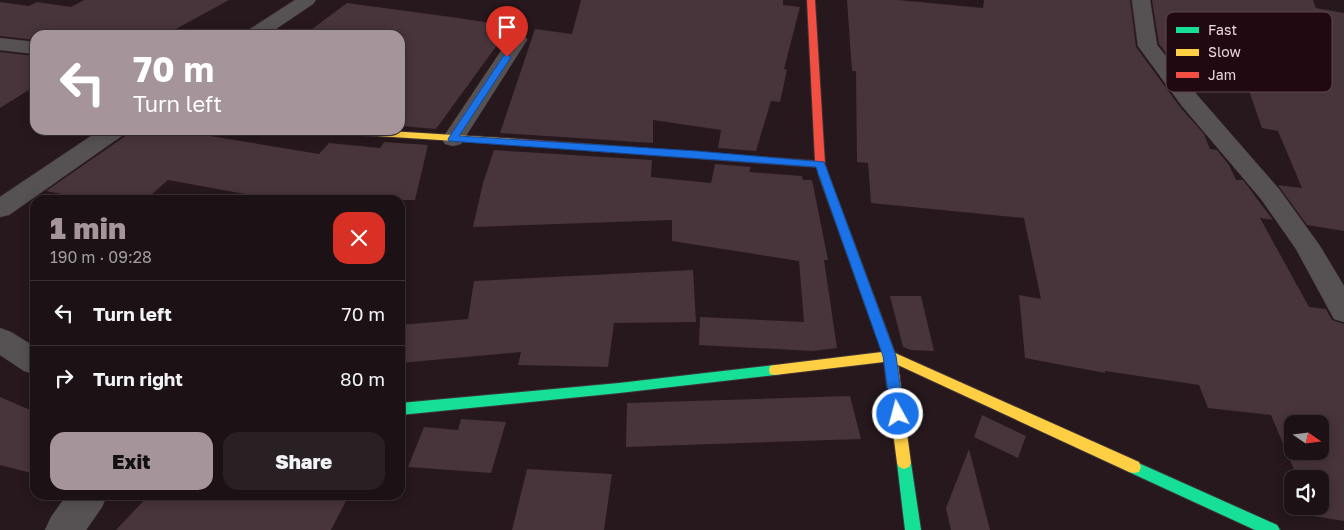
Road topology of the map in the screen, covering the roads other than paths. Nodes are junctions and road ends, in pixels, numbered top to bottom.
1 (307, 0) edge
2 (811, 0) edge
3 (1141, 0) edge
4 (262, 30) edge
5 (518, 40) dead end
6 (0, 44) edge
7 (30, 47) edge
8 (1166, 70) edge
9 (1183, 92) edge
10 (108, 135) edge
11 (398, 135) edge
12 (453, 139) junction
13 (820, 164) junction
14 (0, 209) edge
15 (1344, 311) edge
16 (0, 340) edge
17 (890, 356) junction
18 (30, 359) edge
19 (405, 409) edge
20 (85, 500) edge
21 (64, 530) edge
22 (913, 530) edge
23 (1272, 530) edge

1 - 4 street
2 - 13 street
3 - 8 street
5 - 12 street
6 - 7 street
9 - 15 street
10 - 14 street
11 - 12 street
12 - 13 street
13 - 17 street
16 - 18 street
17 - 19 street
17 - 22 street
17 - 23 street
20 - 21 street

